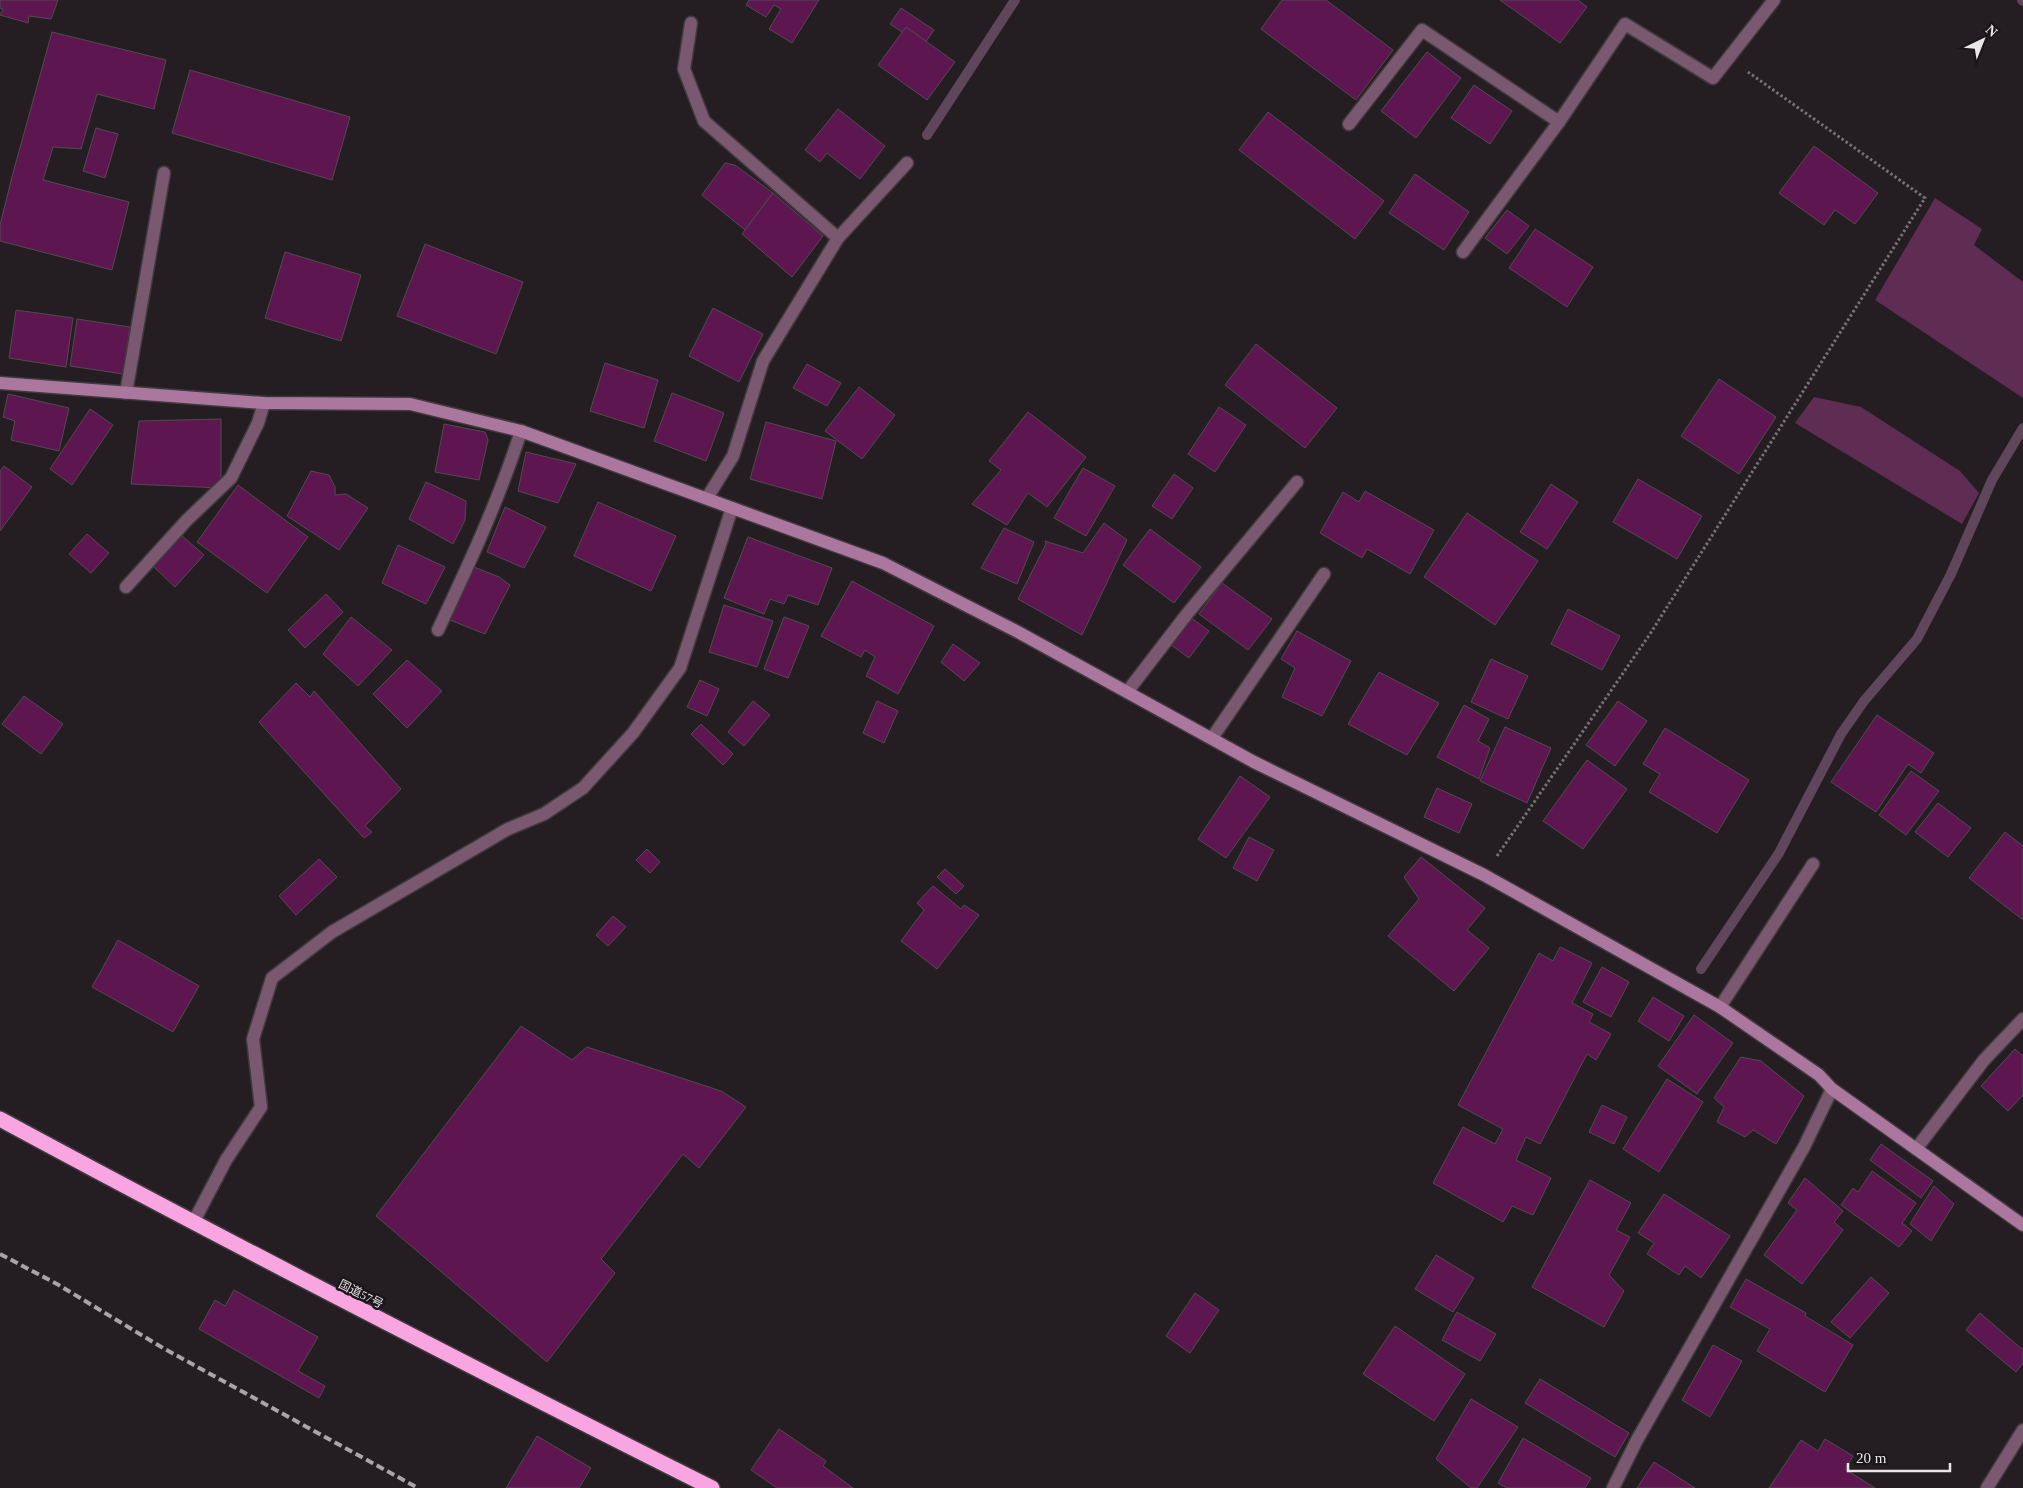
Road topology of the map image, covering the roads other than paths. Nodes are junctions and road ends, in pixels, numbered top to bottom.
1 (1774, 0) edge
2 (690, 23) dead end
3 (1559, 122) junction
4 (1349, 124) dead end
5 (907, 163) dead end
6 (164, 173) dead end
7 (838, 238) junction
8 (1463, 252) dead end
9 (0, 383) edge
10 (126, 393) junction
11 (264, 403) junction
12 (521, 431) junction
13 (1298, 482) dead end
14 (707, 498) junction
15 (732, 508) junction
16 (1324, 574) dead end
17 (126, 587) dead end
18 (438, 630) dead end
19 (1127, 692) junction
20 (1212, 738) junction
21 (1813, 864) dead end
22 (1720, 1007) junction
23 (2023, 1019) edge
24 (1832, 1089) junction
25 (0, 1119) edge
26 (1916, 1149) junction
27 (193, 1223) junction
28 (2023, 1225) edge
29 (2023, 1430) edge
30 (712, 1488) edge
31 (1613, 1488) edge
32 (1986, 1488) edge

1 - 3 street
2 - 7 street
3 - 4 street
3 - 8 street
5 - 7 street
6 - 10 street
7 - 14 street
9 - 10 street
10 - 11 street
11 - 12 street
11 - 17 street
12 - 14 street
12 - 18 street
13 - 19 street
14 - 15 street
15 - 19 street
15 - 27 street
16 - 20 street
19 - 20 street
20 - 22 street
21 - 22 street
22 - 24 street
23 - 26 street
24 - 26 street
24 - 31 street
25 - 27 highway, 国道57号
26 - 28 street
27 - 30 highway, 国道57号
29 - 32 street

